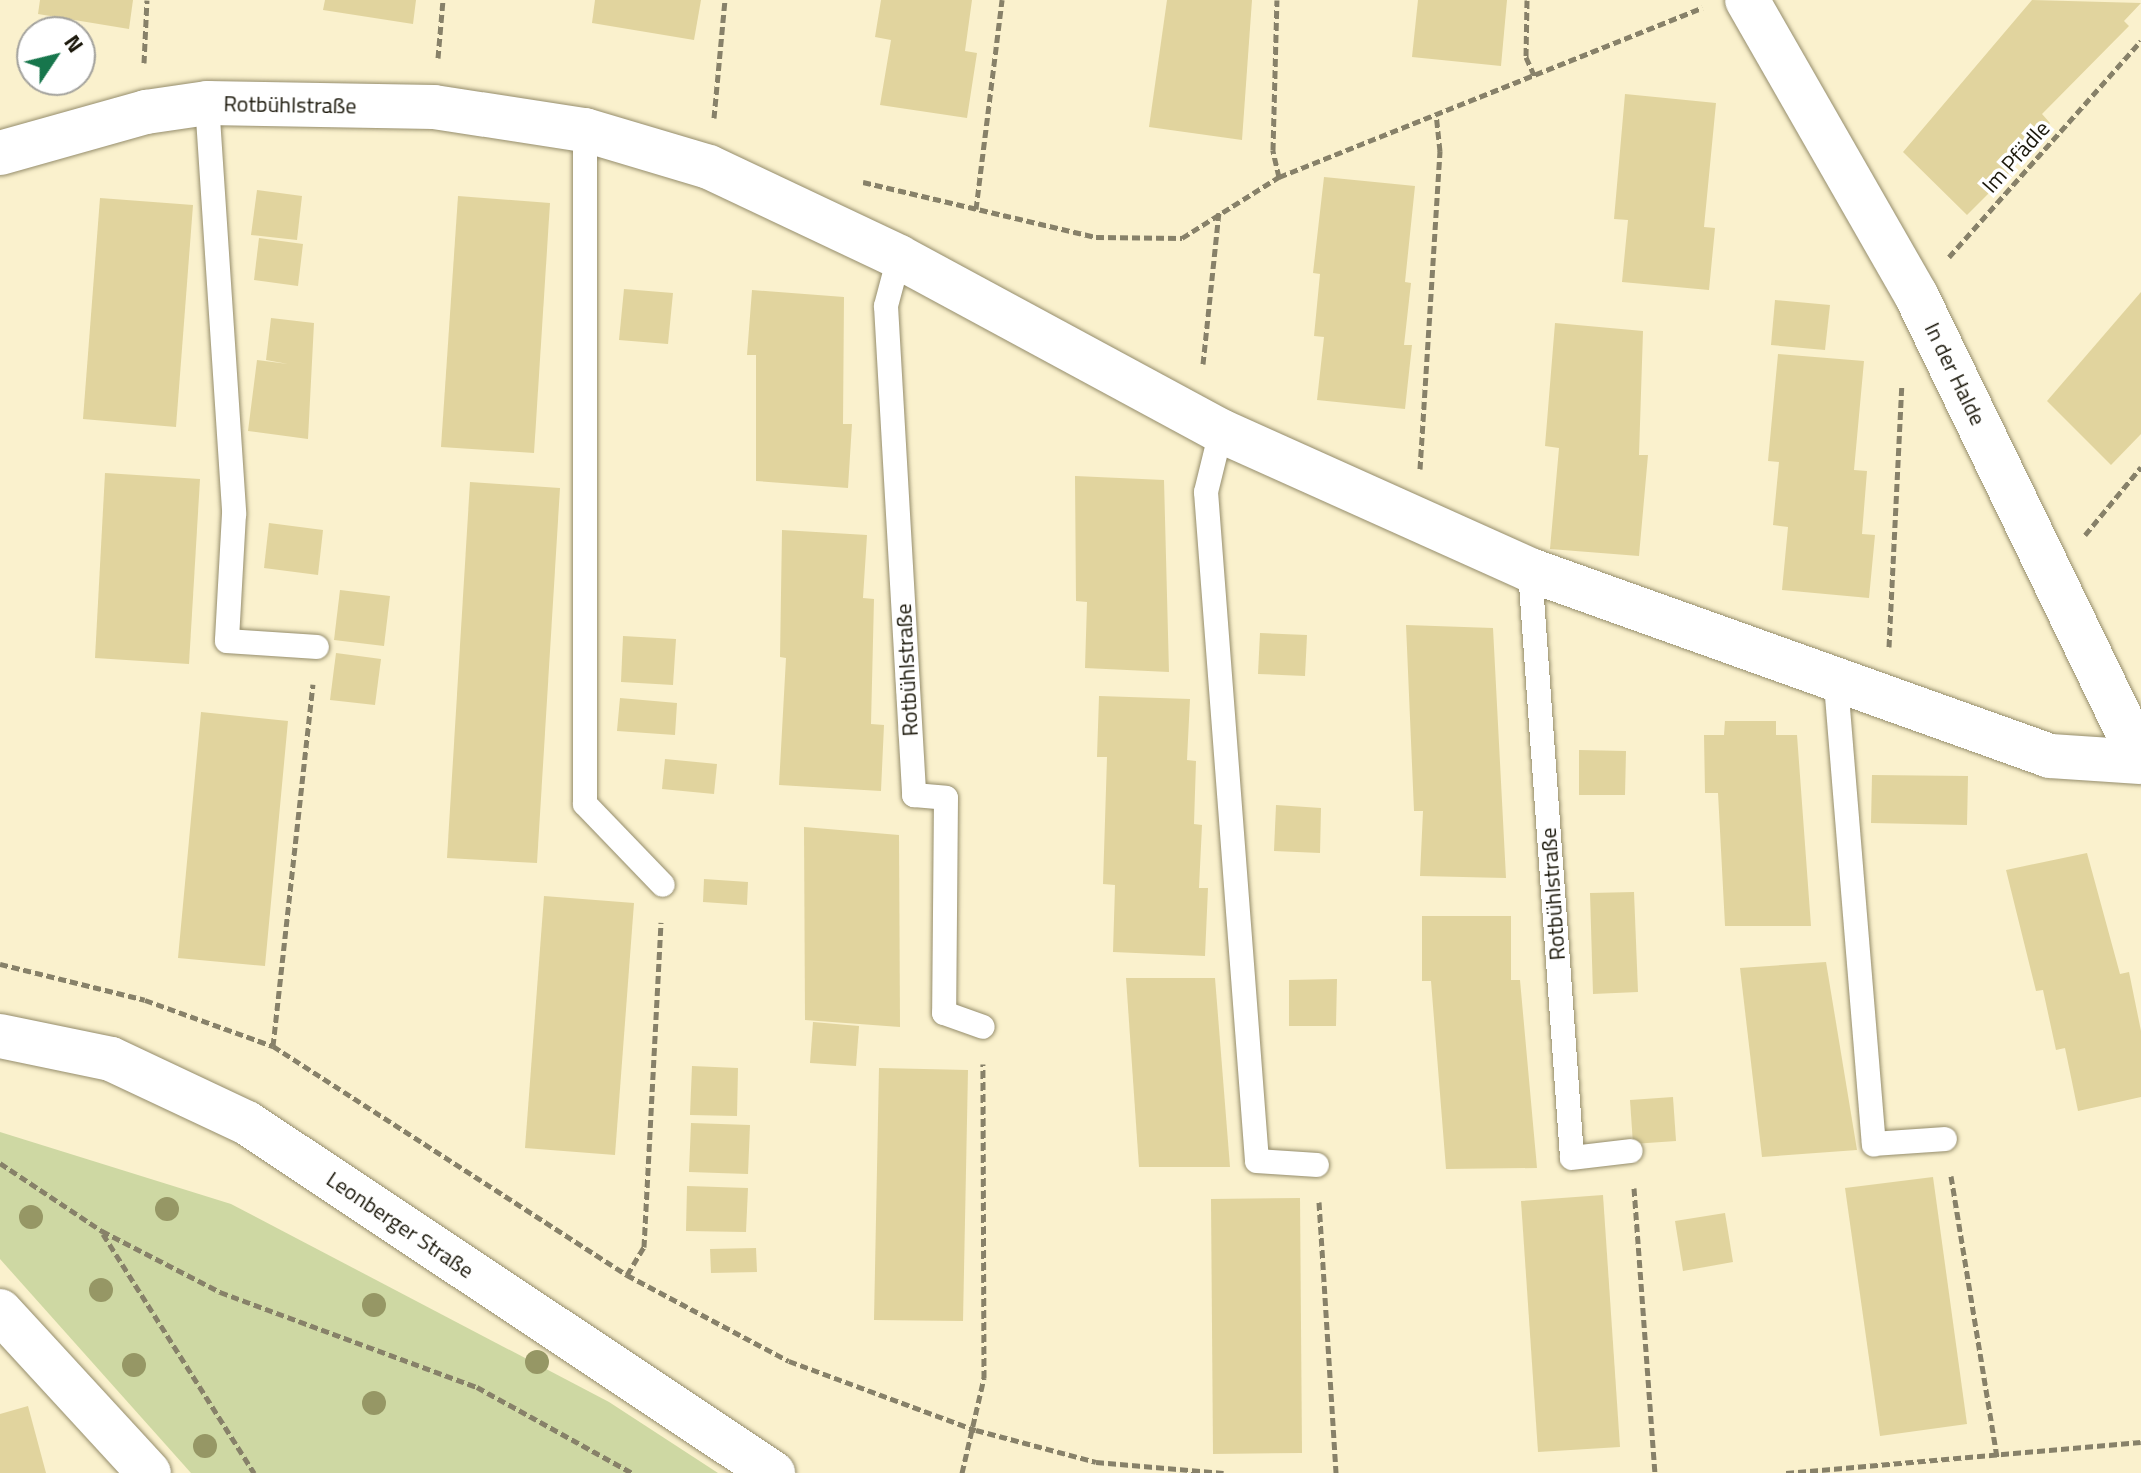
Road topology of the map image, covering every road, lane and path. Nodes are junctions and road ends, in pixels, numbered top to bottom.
1 (147, 0) edge
2 (443, 0) edge
3 (725, 0) edge
4 (1002, 0) edge
5 (1277, 0) edge
6 (1527, 0) edge
7 (1727, 3) edge
8 (2141, 41) edge
9 (1535, 77) junction
10 (207, 103) junction
11 (434, 107) junction
12 (146, 112) junction
13 (1436, 115) junction
14 (585, 130) junction
15 (0, 153) edge
16 (709, 167) junction
17 (1279, 177) junction
18 (852, 179) dead end
19 (976, 209) junction
20 (1219, 210) junction
21 (899, 257) junction
22 (1916, 295) junction
23 (1209, 424) junction
24 (2141, 467) edge
25 (1417, 523) junction
26 (1530, 570) junction
27 (2054, 573) junction
28 (317, 647) joint
29 (1836, 684) junction
30 (1883, 699) junction
31 (2141, 761) edge
32 (663, 885) joint
33 (0, 964) edge
34 (983, 1027) joint
35 (0, 1036) edge
36 (273, 1046) junction
37 (1945, 1139) joint
38 (1631, 1151) joint
39 (0, 1163) edge
40 (1317, 1165) joint
41 (102, 1231) junction
42 (627, 1275) junction
43 (0, 1311) edge
44 (976, 1430) junction
45 (2141, 1442) edge
46 (1997, 1457) junction
47 (149, 1473) edge
48 (254, 1473) edge
49 (632, 1473) edge
50 (773, 1473) edge
51 (962, 1473) edge
52 (1224, 1473) edge
53 (1336, 1473) edge
54 (1655, 1473) edge
55 (1786, 1473) edge

1 - 12 path
2 - 11 path
3 - 16 path
4 - 19 path
5 - 17 path
6 - 9 path
7 - 9 path
7 - 22 street, In der Halde
8 - 22 path, Im Pfädle
9 - 13 path
10 - 11 street, Rotbühlstraße
10 - 12 street, Rotbühlstraße
10 - 28 lane
11 - 14 street, Rotbühlstraße
12 - 15 street, Rotbühlstraße
13 - 17 path
13 - 25 path
14 - 16 street, Rotbühlstraße
14 - 32 lane
16 - 21 street, Rotbühlstraße
17 - 20 path
18 - 19 path
19 - 20 path
20 - 23 path
21 - 23 street, Rotbühlstraße
21 - 34 lane, Rotbühlstraße
22 - 27 street, In der Halde
22 - 30 path
23 - 25 street, Rotbühlstraße
23 - 40 lane
24 - 27 path
25 - 26 street, Rotbühlstraße
26 - 29 street, Rotbühlstraße
26 - 38 lane, Rotbühlstraße
27 - 31 street, In der Halde
28 - 36 path
29 - 30 street, Rotbühlstraße
29 - 37 lane
30 - 31 street, Rotbühlstraße
32 - 42 path
33 - 36 path
34 - 44 path
35 - 50 street, Leonberger Straße
36 - 42 path
37 - 46 path
38 - 54 path
39 - 41 path
40 - 53 path
41 - 48 path
41 - 49 path
42 - 44 path
43 - 47 street
44 - 51 path
44 - 52 path
45 - 46 path
46 - 55 path

